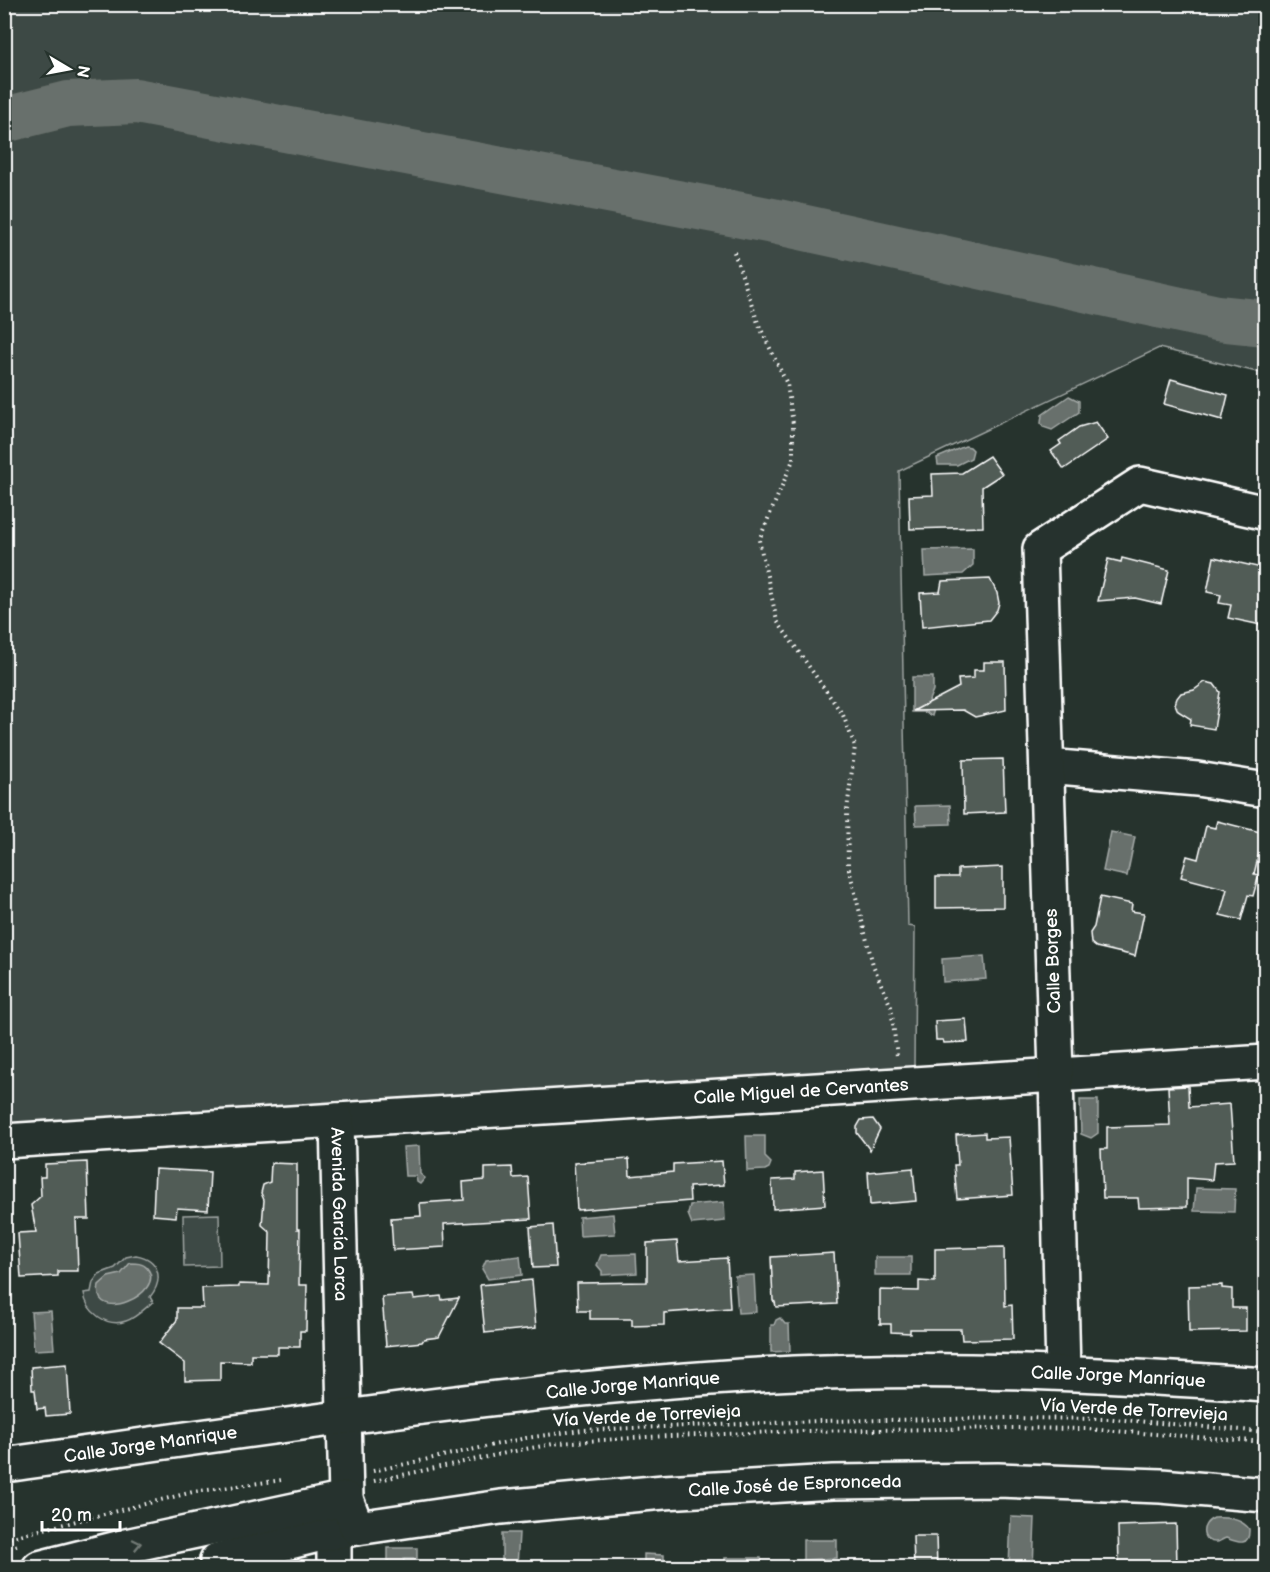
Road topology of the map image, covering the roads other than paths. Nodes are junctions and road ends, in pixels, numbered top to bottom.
1 (1266, 513) edge
2 (1047, 766) junction
3 (1266, 790) edge
4 (1266, 1062) edge
5 (1056, 1074) junction
6 (337, 1120) junction
7 (4, 1141) edge
8 (1063, 1373) junction
9 (1266, 1385) edge
10 (343, 1417) junction
11 (4, 1466) edge
12 (1266, 1496) edge
13 (351, 1503) junction
14 (217, 1560) dead end
15 (39, 1568) edge
16 (334, 1568) edge
17 (357, 1568) edge

1 - 2 street, Calle Borges
2 - 3 street
2 - 5 street, Calle Borges
4 - 5 street, Calle Miguel de Cervantes
5 - 6 street, Calle Miguel de Cervantes
5 - 8 street, Calle Borges
6 - 7 street, Avenida García Lorca
6 - 10 street, Avenida García Lorca
8 - 9 street, Calle Jorge Manrique
8 - 10 street, Calle Jorge Manrique
10 - 11 street, Calle Jorge Manrique
10 - 13 street, Avenida García Lorca
12 - 13 street, Calle José de Espronceda
13 - 14 street
15 -> 13 street
13 - 16 street, Avenida García Lorca
13 - 17 street, Avenida García Lorca

